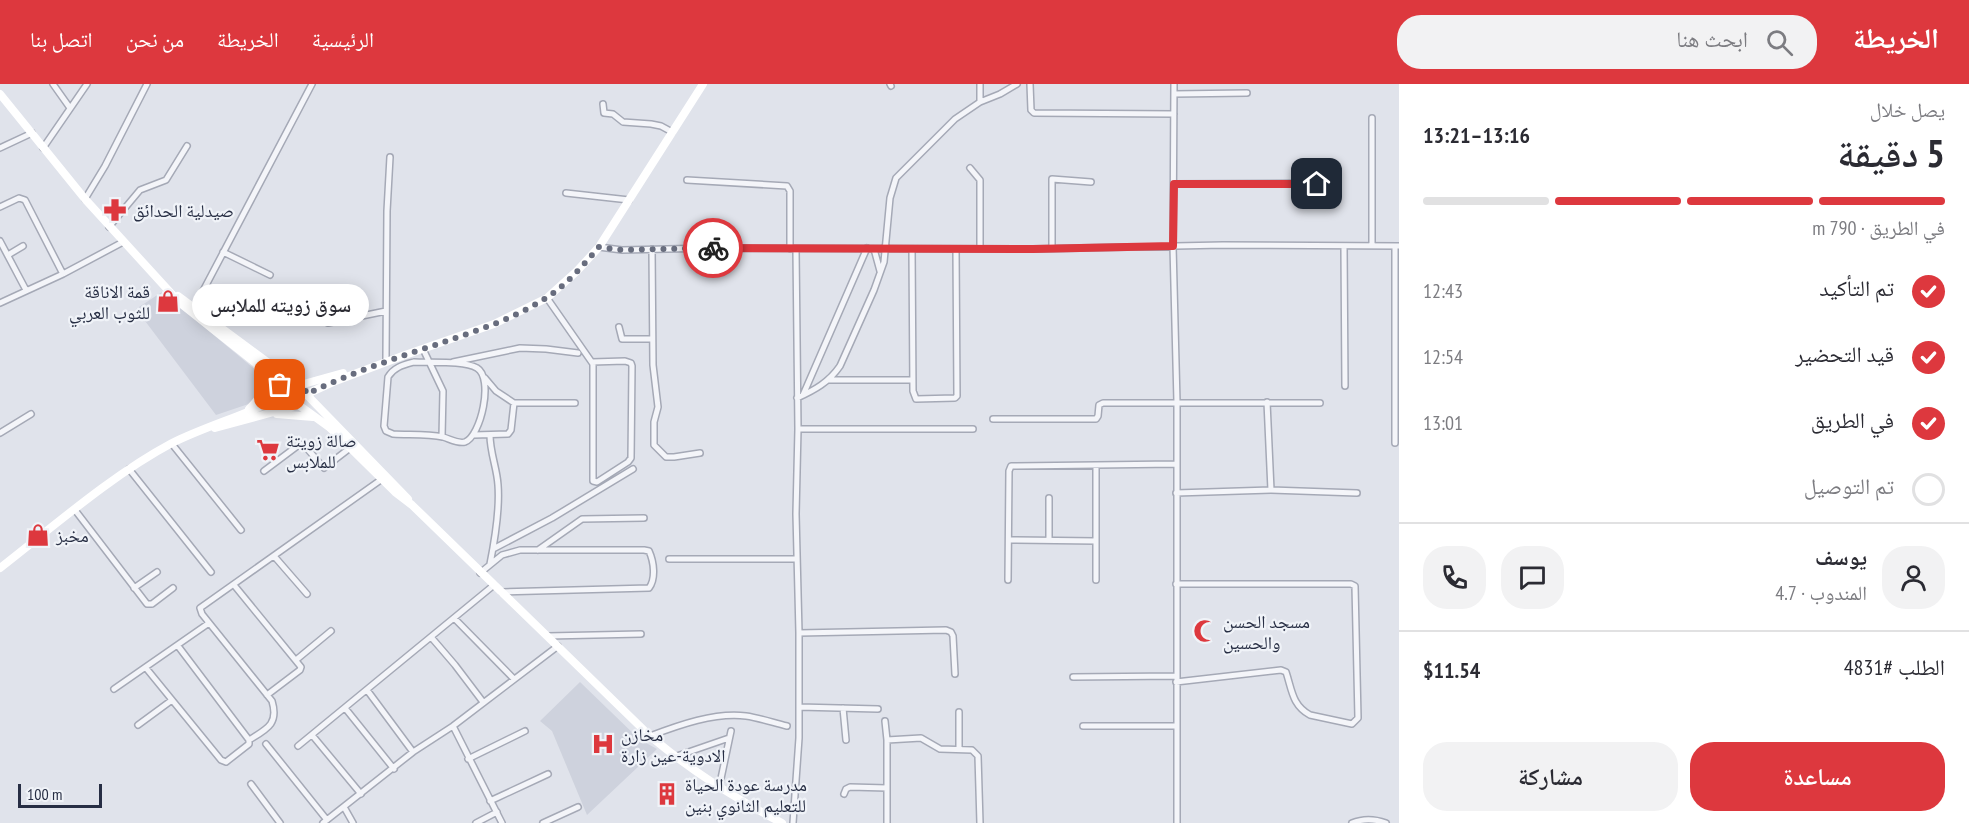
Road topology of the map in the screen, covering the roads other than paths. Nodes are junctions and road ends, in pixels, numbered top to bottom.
1 (53, 84) edge
2 (87, 84) edge
3 (147, 84) edge
4 (312, 84) edge
5 (703, 84) edge
6 (980, 84) edge
7 (1017, 84) edge
8 (1030, 84) edge
9 (1174, 84) edge
10 (1233, 84) edge
11 (1233, 93) junction
12 (1247, 93) dead end
13 (0, 94) edge
14 (1174, 94) junction
15 (980, 102) junction
16 (603, 104) dead end
17 (70, 108) junction
18 (1174, 114) junction
19 (1372, 118) dead end
20 (672, 132) junction
21 (32, 134) junction
22 (187, 146) dead end
23 (0, 148) edge
24 (43, 148) junction
25 (390, 157) dead end
26 (970, 168) dead end
27 (687, 180) dead end
28 (1091, 182) dead end
29 (1337, 183) dead end
30 (1174, 184) junction
31 (566, 193) dead end
32 (85, 199) junction
33 (629, 200) junction
34 (0, 207) edge
35 (109, 227) junction
36 (0, 241) edge
37 (123, 242) junction
38 (23, 246) dead end
39 (1173, 246) junction
40 (1344, 246) junction
41 (1372, 246) junction
42 (1397, 246) edge
43 (599, 247) junction
44 (867, 248) junction
45 (980, 248) junction
46 (1052, 248) junction
47 (652, 249) junction
48 (793, 249) junction
49 (874, 249) junction
50 (886, 249) junction
51 (912, 249) junction
52 (956, 249) junction
53 (223, 252) junction
54 (8, 255) junction
55 (880, 273) junction
56 (63, 274) junction
57 (270, 275) dead end
58 (26, 290) junction
59 (173, 294) junction
60 (547, 298) junction
61 (0, 303) edge
62 (194, 308) junction
63 (386, 311) junction
64 (328, 323) dead end
65 (619, 327) dead end
66 (652, 339) junction
67 (423, 349) junction
68 (578, 353) dead end
69 (405, 355) junction
70 (386, 359) junction
71 (592, 362) junction
72 (256, 363) junction
73 (430, 363) junction
74 (446, 363) junction
75 (484, 376) junction
76 (828, 380) junction
77 (913, 380) junction
78 (299, 385) junction
79 (1345, 386) dead end
80 (283, 393) junction
81 (307, 395) junction
82 (800, 396) junction
83 (1177, 402) junction
84 (1267, 402) junction
85 (514, 403) junction
86 (575, 403) dead end
87 (1320, 403) dead end
88 (296, 407) junction
89 (247, 412) junction
90 (31, 414) dead end
91 (264, 414) junction
92 (316, 418) junction
93 (993, 419) dead end
94 (798, 429) junction
95 (973, 429) dead end
96 (196, 432) junction
97 (0, 433) edge
98 (474, 435) junction
99 (490, 435) junction
100 (442, 437) junction
101 (1395, 443) dead end
102 (172, 444) junction
103 (350, 448) junction
104 (700, 453) dead end
105 (1176, 464) junction
106 (1096, 465) junction
107 (129, 469) junction
108 (633, 469) dead end
109 (264, 471) dead end
110 (382, 479) junction
111 (1271, 490) junction
112 (1357, 493) dead end
113 (1176, 494) junction
114 (1049, 498) dead end
115 (412, 505) junction
116 (75, 510) junction
117 (644, 518) dead end
118 (241, 530) dead end
119 (1009, 540) junction
120 (1049, 540) junction
121 (1096, 541) junction
122 (493, 549) junction
123 (538, 550) junction
124 (274, 556) junction
125 (669, 559) dead end
126 (797, 559) junction
127 (490, 564) junction
128 (0, 568) edge
129 (157, 572) dead end
130 (211, 572) dead end
131 (480, 573) junction
132 (1008, 580) dead end
133 (1096, 580) dead end
134 (1176, 584) junction
135 (234, 585) junction
136 (494, 585) junction
137 (134, 588) junction
138 (173, 588) dead end
139 (502, 592) junction
140 (307, 594) dead end
141 (454, 618) junction
142 (209, 623) junction
143 (331, 632) dead end
144 (799, 633) junction
145 (641, 634) dead end
146 (548, 636) junction
147 (431, 637) junction
148 (178, 646) junction
149 (558, 646) junction
150 (296, 660) junction
151 (146, 668) junction
152 (955, 674) dead end
153 (1073, 677) dead end
154 (514, 679) junction
155 (1176, 679) junction
156 (114, 690) dead end
157 (367, 690) junction
158 (267, 695) junction
159 (172, 700) junction
160 (483, 702) junction
161 (799, 707) junction
162 (345, 708) junction
163 (843, 708) junction
164 (878, 709) dead end
165 (960, 712) dead end
166 (885, 721) dead end
167 (138, 725) dead end
168 (453, 726) junction
169 (787, 726) dead end
170 (1083, 726) dead end
171 (1176, 726) junction
172 (525, 731) dead end
173 (312, 735) junction
174 (651, 736) junction
175 (249, 740) junction
176 (846, 740) dead end
177 (887, 740) junction
178 (266, 744) dead end
179 (298, 746) dead end
180 (959, 749) junction
181 (413, 752) junction
182 (674, 757) junction
183 (468, 759) junction
184 (394, 769) junction
185 (548, 774) dead end
186 (250, 784) dead end
187 (719, 788) junction
188 (887, 788) junction
189 (844, 794) dead end
190 (361, 795) junction
191 (490, 801) junction
192 (344, 807) junction
193 (578, 807) dead end
194 (497, 812) junction
195 (325, 822) edge
196 (280, 823) edge
197 (353, 823) edge
198 (476, 823) edge
199 (502, 823) edge
200 (543, 823) edge
201 (782, 823) edge
202 (793, 823) edge
203 (887, 823) edge
204 (980, 823) edge
205 (1176, 823) edge
206 (1353, 823) edge
207 (1386, 823) edge

1 - 17 street
2 - 17 street
3 - 32 street
4 - 53 street
5 - 20 main road
6 - 15 street
7 - 15 street
8 - 18 street
9 - 14 street
10 - 11 street
11 - 12 street
11 - 14 street
13 - 21 main road
14 - 18 street
15 - 50 street
16 - 20 street
17 - 24 street
18 - 30 street
19 - 41 street
20 - 33 main road
21 - 23 street
21 - 24 main road
22 - 35 street
24 - 32 main road
25 - 63 street
26 - 45 street
27 - 48 street
28 - 46 street
29 - 30 street
30 - 39 street
31 - 33 street
32 - 35 main road
33 - 43 main road
34 - 56 street
35 - 37 main road
36 - 54 street
37 - 56 street
37 - 59 main road
38 - 54 street
39 - 40 street
39 - 46 street
39 - 83 street
40 - 41 street
40 - 79 street
41 - 42 street
42 - 101 street
43 - 47 street
43 - 60 main road
44 - 48 street
44 - 49 street
44 - 82 street
45 - 46 street
45 - 52 street
47 - 48 street
47 - 66 street
48 - 82 street
49 - 50 street
49 - 55 street
50 - 51 street
50 - 55 street
51 - 52 street
51 - 77 street
52 - 77 street
53 - 57 street
53 - 62 street
54 - 58 street
55 - 76 street
56 - 58 street
58 - 61 street
59 - 62 main road
59 - 72 main road
60 - 67 main road
60 - 71 street
62 - 78 main road
63 - 64 street
63 - 70 street
65 - 66 street
66 - 104 street
67 - 69 main road
67 - 73 street
68 - 74 street
69 - 70 main road
69 - 81 main road
70 - 78 main road
71 - 71 street
72 - 80 main road
72 - 89 main road
73 - 74 street
73 - 100 street
73 - 100 street
74 - 75 street
75 - 85 street
75 - 98 street
76 - 77 street
76 - 82 street
78 - 80 main road
78 - 81 main road
80 - 88 main road
80 - 89 main road
81 - 88 main road
81 - 115 main road
82 - 94 street
83 - 84 street
83 - 93 street
83 - 105 street
84 - 87 street
84 - 111 street
85 - 86 street
85 - 99 street
88 - 91 main road
88 - 92 main road
89 - 96 main road
90 - 97 street
91 - 92 main road
91 - 96 main road
92 - 103 main road
94 - 95 street
94 - 126 street
96 - 102 main road
98 - 99 street
98 - 100 street
99 - 122 street
102 - 107 main road
102 - 118 street
103 - 109 street
103 - 110 main road
105 - 106 street
105 - 113 street
106 - 119 street
106 - 121 street
107 - 116 main road
107 - 130 street
108 - 122 street
110 - 115 main road
110 - 124 street
111 - 112 street
111 - 113 street
113 - 134 street
114 - 120 street
115 - 131 main road
116 - 128 main road
116 - 137 street
117 - 123 street
119 - 120 street
119 - 132 street
120 - 121 street
121 - 133 street
122 - 127 street
123 - 127 street
123 - 139 street
124 - 135 street
124 - 140 street
125 - 126 street
126 - 144 street
127 - 131 street
129 - 137 street
131 - 136 main road
134 - 155 street
134 - 155 street
135 - 142 street
135 - 150 street
136 - 139 main road
136 - 141 street
137 - 138 street
139 - 146 main road
141 - 147 street
141 - 154 street
142 - 148 street
142 - 158 street
143 - 150 street
144 - 152 street
144 - 161 street
145 - 146 street
146 - 149 main road
147 - 157 street
147 - 160 street
148 - 151 street
148 - 175 street
149 - 154 street
149 - 174 main road
150 - 158 street
151 - 156 street
151 - 159 street
153 - 155 street
154 - 160 street
155 - 171 street
157 - 162 street
157 - 181 street
158 - 175 street
159 - 167 street
159 - 175 street
160 - 168 street
161 - 163 street
161 - 202 street
162 - 173 street
162 - 184 street
163 - 164 street
163 - 176 street
165 - 180 street
166 - 177 street
168 - 181 street
168 - 183 street
169 - 174 street
170 - 171 street
171 - 205 street
172 - 183 street
173 - 179 street
173 - 190 street
174 - 182 main road
177 - 180 street
177 - 188 street
178 - 195 street
180 - 204 street
181 - 184 street
182 - 187 main road
182 - 187 street
183 - 191 street
184 - 190 street
185 - 191 street
186 - 196 street
187 - 201 main road
188 - 189 street
188 - 203 street
190 - 192 street
191 - 194 street
192 - 195 street
192 - 197 street
193 - 200 street
194 - 198 street
194 - 199 street
206 - 207 street

